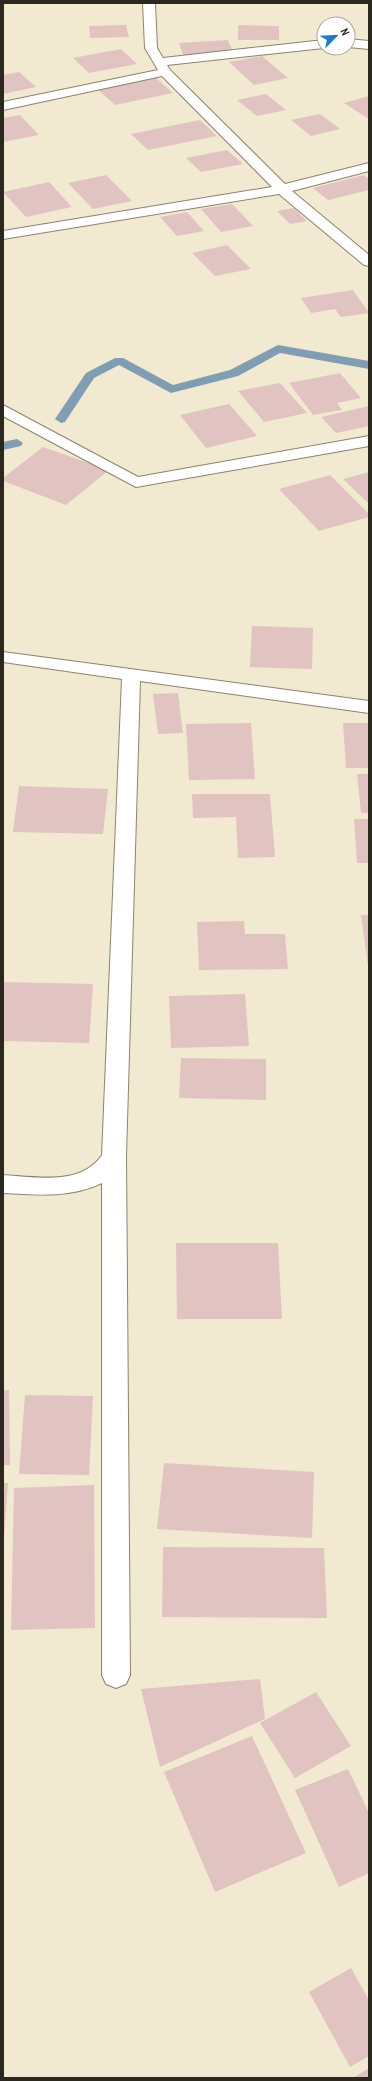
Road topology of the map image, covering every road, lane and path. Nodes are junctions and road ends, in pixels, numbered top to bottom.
1 (149, 3) edge
2 (356, 44) edge
3 (316, 45) edge
4 (369, 45) edge
5 (162, 67) junction
6 (3, 106) edge
7 (369, 167) edge
8 (282, 190) junction
9 (3, 235) edge
10 (369, 262) edge
11 (3, 410) edge
12 (369, 440) edge
13 (3, 657) edge
14 (131, 675) junction
15 (369, 707) edge
16 (114, 1156) junction
17 (3, 1184) edge
18 (116, 1675) dead end

1 - 5 street
2 - 4 street
3 - 5 street
5 - 6 street
5 - 8 street
7 - 8 street
8 - 9 street
8 - 10 street
11 - 12 street
13 - 14 street
14 - 15 street
14 - 16 street
16 - 17 street
16 - 18 street

